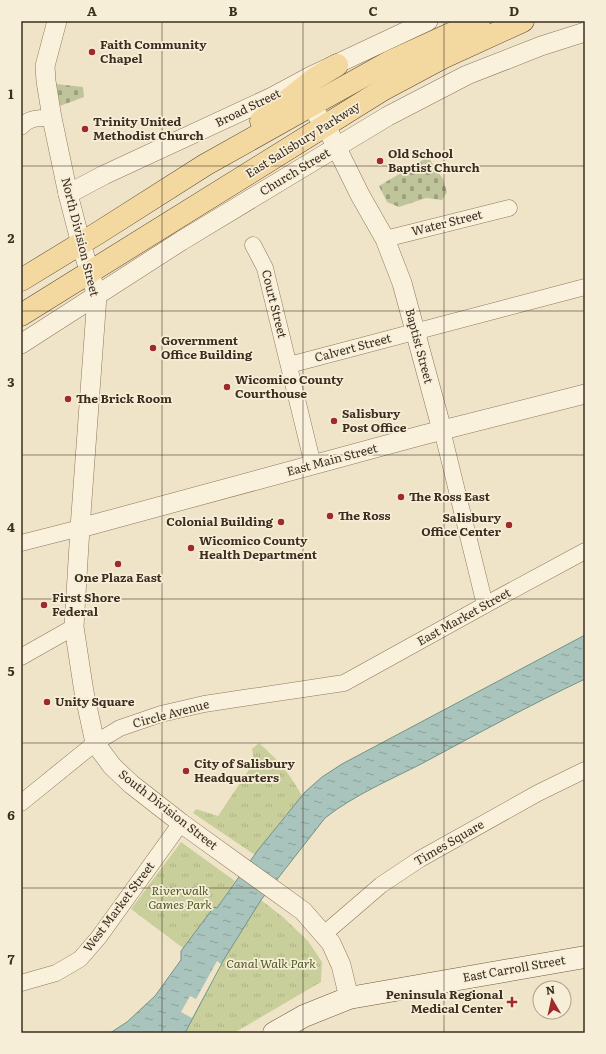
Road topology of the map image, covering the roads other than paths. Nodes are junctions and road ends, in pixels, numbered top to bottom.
1 (57, 21) edge
2 (428, 21) edge
3 (479, 21) edge
4 (523, 21) edge
5 (584, 34) edge
6 (337, 65) junction
7 (310, 106) junction
8 (52, 118) junction
9 (326, 126) junction
10 (21, 127) edge
11 (336, 147) junction
12 (205, 165) junction
13 (68, 194) junction
14 (509, 208) dead end
15 (385, 239) junction
16 (80, 244) junction
17 (253, 245) dead end
18 (89, 272) junction
19 (21, 280) edge
20 (585, 287) edge
21 (96, 296) junction
22 (21, 315) edge
23 (415, 331) junction
24 (21, 344) edge
25 (289, 365) junction
26 (585, 394) edge
27 (442, 430) junction
28 (313, 465) junction
29 (80, 528) junction
30 (21, 543) edge
31 (585, 551) edge
32 (485, 605) junction
33 (74, 627) junction
34 (21, 656) edge
35 (344, 683) joint
36 (95, 744) junction
37 (585, 770) edge
38 (21, 802) edge
39 (181, 823) junction
40 (324, 934) junction
41 (585, 957) edge
42 (21, 983) edge
43 (349, 998) junction
44 (274, 1033) edge

1 - 8 street, North Division Street
2 - 6 street, Broad Street
3 - 7 main road, East Salisbury Parkway
4 - 9 main road, East Salisbury Parkway
5 - 11 street, Church Street
6 - 12 main road
6 - 13 street, Broad Street
7 - 9 street, Baptist Street
7 - 12 main road, East Salisbury Parkway
8 - 10 street
8 - 13 street, North Division Street
9 - 11 street, Baptist Street
9 - 18 main road, East Salisbury Parkway
11 - 15 street, Baptist Street
11 - 21 street, Church Street
12 - 16 main road, East Salisbury Parkway
13 - 16 street, North Division Street
14 - 15 street, Water Street
15 - 23 street, Baptist Street
16 - 18 street, North Division Street
16 - 19 main road, East Salisbury Parkway
17 - 25 street, Court Street
18 - 21 street, North Division Street
18 - 22 main road, East Salisbury Parkway
20 - 23 street, Calvert Street
21 - 24 street, Church Street
21 - 29 street, North Division Street
23 - 25 street, Calvert Street
23 - 27 street, Baptist Street
25 - 28 street
26 - 27 street, East Main Street
27 - 28 street, East Main Street
27 - 32 street, Baptist Street
28 - 29 street, East Main Street
29 - 30 street
29 - 33 street, South Division Street
31 - 32 street, East Market Street
32 - 35 street, East Market Street
33 - 34 street
33 - 36 street, South Division Street
35 - 36 street, Circle Avenue
36 - 38 street, Circle Avenue
36 - 39 street, South Division Street
37 - 40 street, Times Square
39 - 40 street, South Division Street
39 - 42 street, West Market Street
40 - 43 street, South Division Street
41 - 43 main road, East Carroll Street
43 - 44 main road, East Carroll Street

